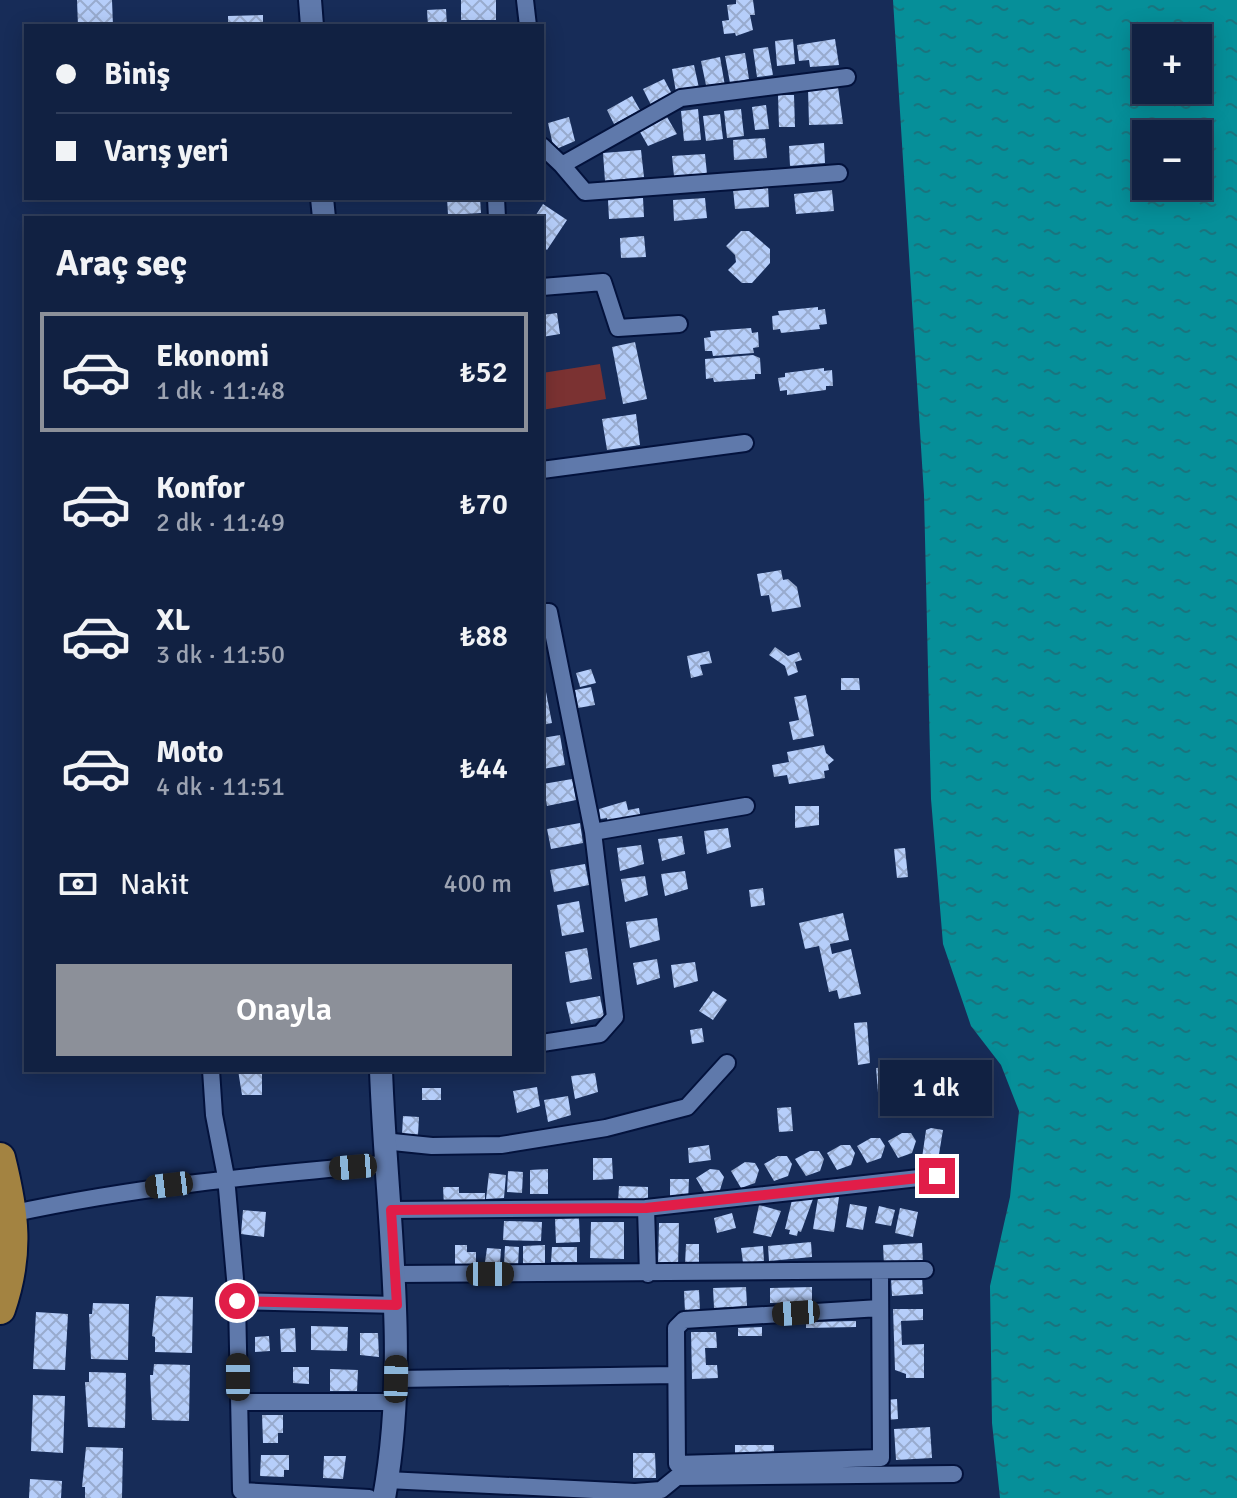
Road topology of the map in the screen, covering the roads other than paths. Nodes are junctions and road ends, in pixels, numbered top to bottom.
1 (310, 0) edge
2 (525, 0) edge
3 (312, 24) edge
4 (528, 24) edge
5 (847, 77) dead end
6 (544, 148) edge
7 (562, 165) junction
8 (839, 173) dead end
9 (544, 287) edge
10 (679, 324) dead end
11 (745, 443) dead end
12 (544, 470) edge
13 (544, 612) edge
14 (746, 806) dead end
15 (593, 832) junction
16 (544, 1043) edge
17 (727, 1063) dead end
18 (211, 1072) edge
19 (381, 1072) edge
20 (383, 1141) junction
21 (0, 1158) edge
22 (384, 1164) junction
23 (937, 1176) dead end
24 (226, 1177) junction
25 (646, 1208) junction
26 (391, 1210) junction
27 (10, 1214) junction
28 (925, 1270) dead end
29 (880, 1271) junction
30 (395, 1274) junction
31 (648, 1274) junction
32 (237, 1301) junction
33 (397, 1305) junction
34 (880, 1308) junction
35 (0, 1309) edge
36 (676, 1375) junction
37 (396, 1379) junction
38 (239, 1402) junction
39 (395, 1402) junction
40 (954, 1474) dead end
41 (385, 1489) edge
42 (535, 1494) edge
43 (634, 1495) edge
44 (369, 1498) edge

1 - 3 street
2 - 4 street
5 - 7 street
6 - 7 street
7 - 8 street
9 - 10 street
11 - 12 street
13 - 15 street
14 - 15 street
15 - 16 street
17 - 20 street
18 - 24 street
19 - 20 street
20 - 22 street
21 - 27 highway
22 - 24 street
22 - 26 street
23 - 25 street
24 - 27 street
24 - 32 street
25 - 26 street
25 - 31 street
26 - 30 street
27 - 35 highway
28 - 29 street
29 - 31 street
29 - 34 street
30 - 31 street
30 - 33 street
32 - 33 street
32 - 38 street
33 - 37 street
34 - 36 street
34 - 36 street
36 - 37 street
37 - 39 street
38 - 39 street
38 - 44 street
39 - 41 street
40 - 43 street
41 - 42 street
42 - 43 street

